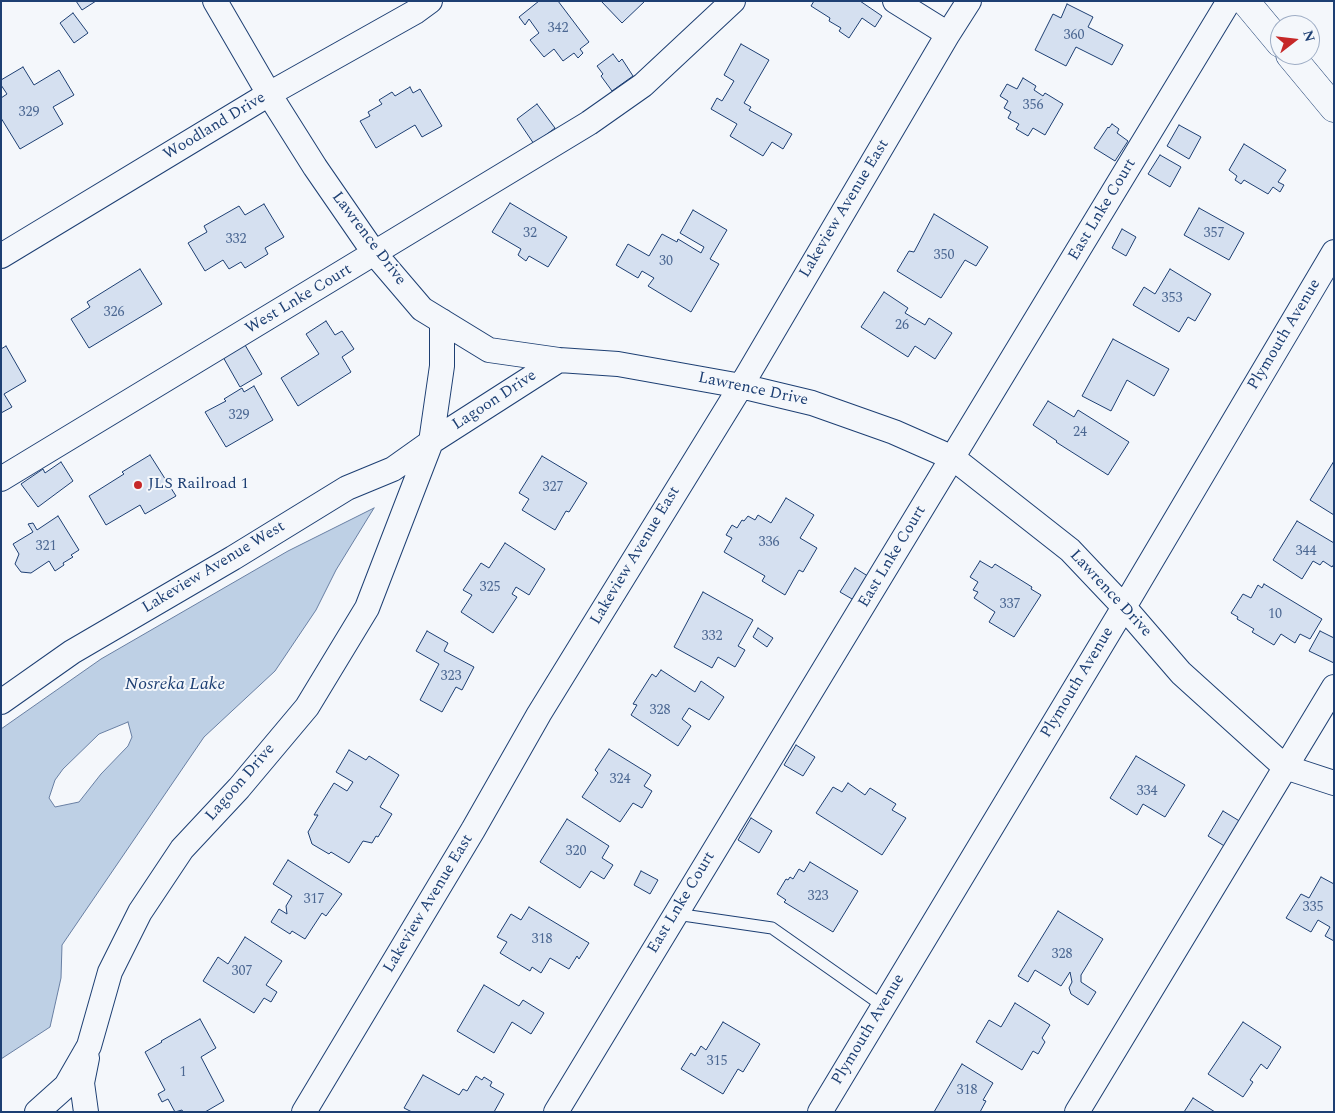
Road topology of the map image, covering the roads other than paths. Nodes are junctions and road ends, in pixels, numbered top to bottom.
1 (215, 1) edge
2 (430, 1) edge
3 (733, 1) edge
4 (895, 1) edge
5 (970, 1) edge
6 (1229, 1) edge
7 (1245, 1) edge
8 (1270, 32) edge
9 (948, 34) junction
10 (1298, 65) edge
11 (269, 94) junction
12 (1334, 108) edge
13 (1334, 252) edge
14 (375, 254) junction
15 (1, 256) edge
16 (442, 321) junction
17 (559, 360) junction
18 (740, 386) junction
19 (431, 442) junction
20 (953, 458) junction
21 (1, 479) edge
22 (1124, 607) junction
23 (1334, 687) edge
24 (1, 702) edge
25 (1285, 767) junction
26 (1334, 783) edge
27 (676, 914) junction
28 (884, 1006) junction
29 (89, 1046) junction
30 (37, 1112) edge
31 (86, 1112) edge
32 (304, 1112) edge
33 (556, 1112) edge
34 (820, 1112) edge
35 (1077, 1112) edge

1 - 11 street, Lawrence Drive
2 - 11 street, Woodland Drive
3 - 14 street, West Lnke Court
4 - 9 street
5 - 9 street, Lakeview Avenue East
6 - 20 street, East Lnke Court
7 - 8 main road
9 - 18 street, Lakeview Avenue East
10 - 12 main road
11 - 14 street, Lawrence Drive
11 - 15 street, Woodland Drive
13 - 22 street, Plymouth Avenue
14 - 16 street, Lawrence Drive
14 - 21 street, West Lnke Court
16 - 17 street, Lawrence Drive
16 - 19 street, Lagoon Drive
17 - 18 street, Lawrence Drive
17 - 19 street, Lagoon Drive
18 - 20 street, Lawrence Drive
18 - 32 street, Lakeview Avenue East
19 - 24 street, Lakeview Avenue West
19 - 29 street, Lagoon Drive
20 - 22 street, Lawrence Drive
20 - 27 street, East Lnke Court
22 - 25 street, Lawrence Drive
22 - 28 street, Plymouth Avenue
23 - 25 street
25 - 26 street, Lawrence Drive
25 - 35 street
27 - 28 lane
27 - 33 street, East Lnke Court
28 - 34 street, Plymouth Avenue
29 - 30 street, Lagoon Drive
29 - 31 street

